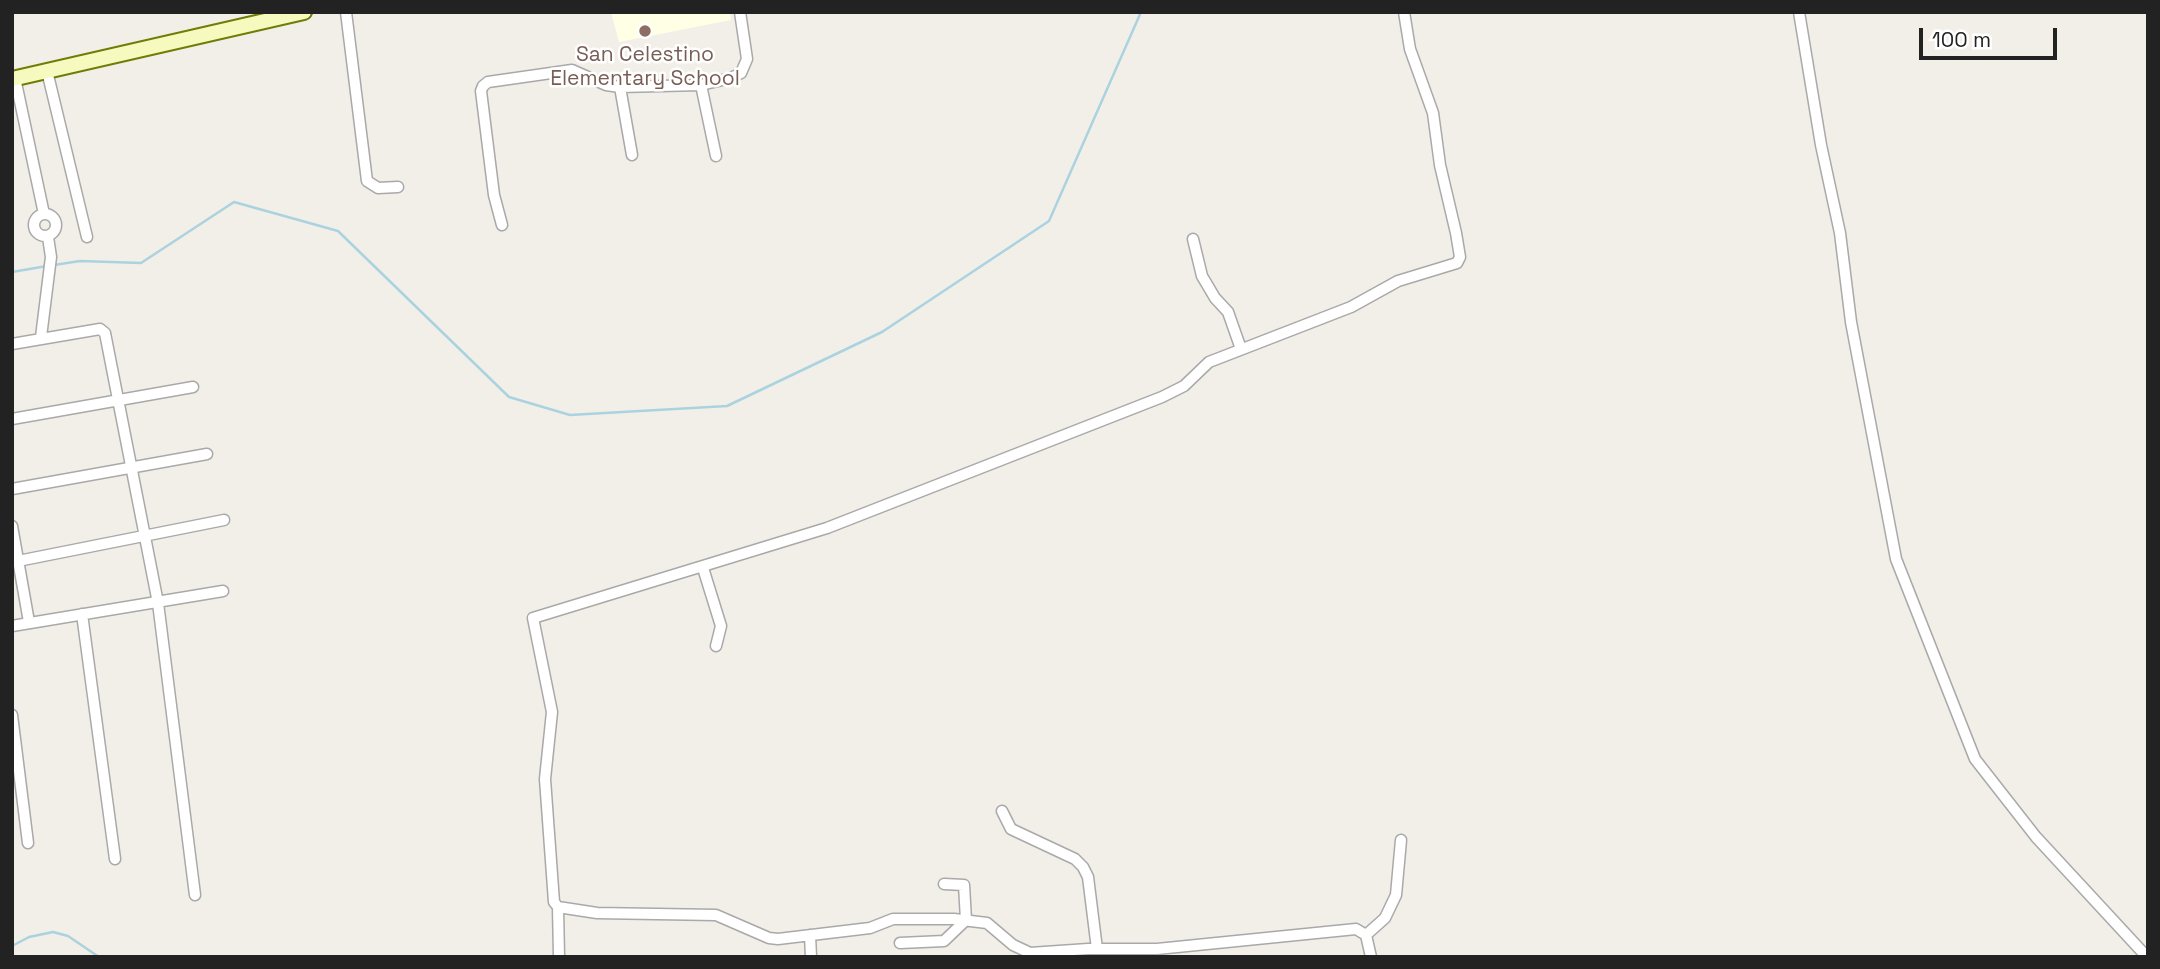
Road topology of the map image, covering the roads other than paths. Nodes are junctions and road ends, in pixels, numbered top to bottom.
1 (304, 12) edge
2 (346, 12) edge
3 (740, 12) edge
4 (1404, 12) edge
5 (1799, 12) edge
6 (47, 71) junction
7 (14, 79) edge
8 (701, 85) junction
9 (620, 87) junction
10 (632, 155) dead end
11 (716, 156) dead end
12 (398, 187) dead end
13 (44, 214) junction
14 (502, 225) dead end
15 (48, 237) junction
16 (87, 237) dead end
17 (1192, 239) dead end
18 (41, 337) junction
19 (12, 344) edge
20 (1241, 349) junction
21 (193, 387) dead end
22 (119, 400) junction
23 (12, 419) edge
24 (207, 454) dead end
25 (132, 467) junction
26 (12, 489) edge
27 (224, 520) dead end
28 (12, 527) edge
29 (145, 536) junction
30 (18, 561) junction
31 (703, 568) junction
32 (223, 591) dead end
33 (158, 603) junction
34 (82, 614) junction
35 (29, 622) junction
36 (12, 626) edge
37 (716, 646) dead end
38 (12, 715) edge
39 (1002, 811) dead end
40 (1401, 840) dead end
41 (28, 843) dead end
42 (115, 859) dead end
43 (944, 884) dead end
44 (195, 895) dead end
45 (558, 906) junction
46 (966, 920) junction
47 (810, 935) junction
48 (1366, 935) junction
49 (900, 943) dead end
50 (1097, 949) junction
51 (559, 957) edge
52 (811, 957) edge
53 (1371, 957) edge
54 (2147, 957) edge

1 - 6 main road
2 - 12 street
3 - 8 street
4 - 20 street
5 - 54 street
6 - 7 main road
6 - 16 street
7 - 13 street
8 - 9 street
8 - 11 street
9 - 10 street
9 - 14 street
13 - 15 street
13 - 15 street
15 - 18 street
17 - 20 street
18 - 19 street
18 - 22 street
20 - 31 street
21 - 22 street
22 - 23 street
22 - 25 street
24 - 25 street
25 - 26 street
25 - 29 street
27 - 29 street
28 - 30 street
29 - 30 street
29 - 33 street
30 - 35 street
31 - 37 street
31 - 45 street
32 - 33 street
33 - 34 street
33 - 44 street
34 - 35 street
34 - 42 street
35 - 36 street
38 - 41 street
39 - 50 street
40 - 48 street
43 - 46 street
45 - 47 street
45 - 51 street
46 - 47 street
46 - 49 street
46 - 50 street
47 - 52 street
48 - 50 street
48 - 53 street

